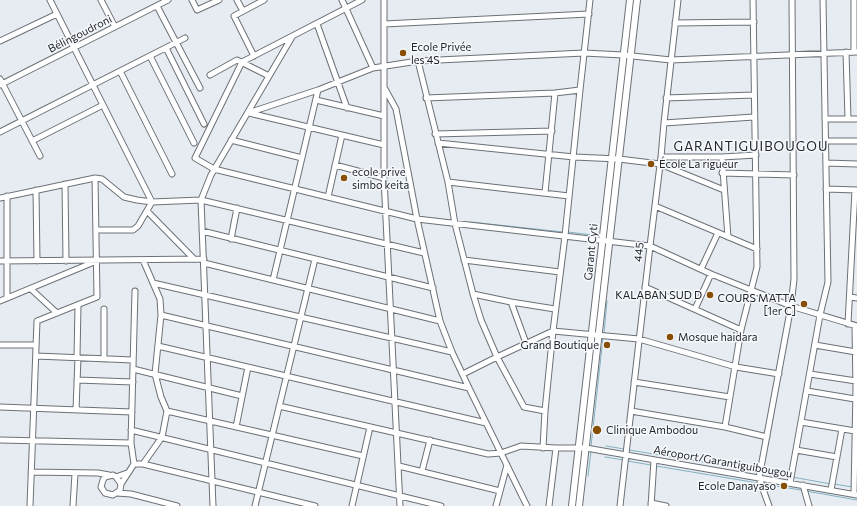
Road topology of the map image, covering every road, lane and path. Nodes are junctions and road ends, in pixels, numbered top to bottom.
1 (50, 0) edge
2 (101, 0) edge
3 (168, 0) edge
4 (192, 0) edge
5 (219, 0) edge
6 (237, 0) edge
7 (264, 0) edge
8 (342, 0) edge
9 (362, 0) edge
10 (384, 0) edge
11 (590, 0) edge
12 (630, 0) edge
13 (637, 0) edge
14 (678, 0) edge
15 (753, 0) edge
16 (792, 0) edge
17 (823, 0) edge
18 (854, 0) edge
19 (157, 6) junction
20 (346, 8) junction
21 (243, 11) junction
22 (57, 14) junction
23 (589, 14) junction
24 (754, 22) junction
25 (675, 23) junction
26 (317, 24) junction
27 (384, 24) junction
28 (855, 26) edge
29 (115, 27) junction
30 (292, 37) junction
31 (186, 38) dead end
32 (0, 41) edge
33 (176, 42) junction
34 (74, 48) junction
35 (166, 48) junction
36 (846, 52) junction
37 (855, 52) edge
38 (584, 53) junction
39 (824, 53) junction
40 (623, 55) junction
41 (792, 55) junction
42 (150, 56) junction
43 (254, 56) junction
44 (631, 56) junction
45 (754, 56) junction
46 (671, 60) junction
47 (418, 61) junction
48 (242, 62) junction
49 (384, 65) junction
50 (373, 68) junction
51 (120, 71) junction
52 (210, 75) dead end
53 (269, 76) junction
54 (339, 82) junction
55 (1, 83) edge
56 (93, 85) junction
57 (200, 88) dead end
58 (385, 88) junction
59 (318, 90) junction
60 (580, 90) junction
61 (555, 93) junction
62 (754, 95) junction
63 (426, 98) junction
64 (666, 98) junction
65 (316, 100) junction
66 (103, 105) junction
67 (347, 108) junction
68 (248, 113) junction
69 (384, 116) junction
70 (754, 117) junction
71 (825, 119) junction
72 (848, 119) junction
73 (857, 119) edge
74 (21, 121) junction
75 (664, 122) junction
76 (204, 124) dead end
77 (309, 127) junction
78 (552, 131) junction
79 (0, 132) edge
80 (436, 134) junction
81 (342, 135) junction
82 (231, 140) junction
83 (32, 141) junction
84 (826, 141) junction
85 (857, 141) edge
86 (194, 143) dead end
87 (438, 143) junction
88 (384, 145) junction
89 (550, 154) junction
90 (756, 155) junction
91 (40, 156) dead end
92 (574, 157) junction
93 (661, 157) junction
94 (722, 157) junction
95 (302, 158) junction
96 (612, 159) junction
97 (619, 159) junction
98 (826, 163) junction
99 (660, 164) junction
100 (857, 164) edge
101 (335, 165) junction
102 (214, 169) junction
103 (722, 173) junction
104 (172, 174) dead end
105 (756, 174) junction
106 (794, 175) junction
107 (95, 178) junction
108 (384, 178) junction
109 (448, 182) junction
110 (64, 184) junction
111 (826, 188) junction
112 (294, 189) junction
113 (36, 190) junction
114 (724, 190) junction
115 (856, 190) edge
116 (545, 193) junction
117 (7, 196) junction
118 (570, 196) junction
119 (328, 197) junction
120 (0, 198) edge
121 (201, 200) junction
122 (152, 202) junction
123 (655, 206) junction
124 (237, 208) junction
125 (147, 211) junction
126 (386, 212) junction
127 (417, 219) junction
128 (287, 220) junction
129 (455, 224) junction
130 (96, 230) junction
131 (202, 231) junction
132 (855, 231) edge
133 (718, 233) junction
134 (565, 236) junction
135 (728, 237) junction
136 (231, 239) junction
137 (602, 241) junction
138 (610, 242) junction
139 (387, 244) junction
140 (650, 246) junction
141 (757, 249) junction
142 (280, 251) junction
143 (424, 253) junction
144 (194, 259) junction
145 (315, 259) junction
146 (96, 260) junction
147 (143, 260) junction
148 (464, 260) junction
149 (0, 261) edge
150 (7, 261) junction
151 (37, 261) junction
152 (66, 261) junction
153 (204, 261) junction
154 (701, 269) junction
155 (560, 272) junction
156 (711, 274) junction
157 (390, 278) junction
158 (273, 280) junction
159 (153, 282) junction
160 (645, 287) junction
161 (31, 288) junction
162 (433, 288) junction
163 (308, 289) junction
164 (752, 290) junction
165 (135, 291) dead end
166 (205, 294) junction
167 (473, 294) junction
168 (850, 297) junction
169 (7, 298) junction
170 (857, 298) edge
171 (0, 301) edge
172 (511, 302) junction
173 (78, 305) junction
174 (791, 306) junction
175 (104, 309) dead end
176 (390, 309) junction
177 (555, 309) junction
178 (696, 309) junction
179 (57, 313) junction
180 (161, 315) junction
181 (820, 315) junction
182 (301, 317) junction
183 (440, 321) junction
184 (848, 324) junction
185 (206, 326) junction
186 (856, 326) edge
187 (741, 330) junction
188 (552, 331) junction
189 (592, 335) junction
190 (599, 336) junction
191 (392, 338) junction
192 (639, 339) junction
193 (526, 343) junction
194 (0, 345) edge
195 (36, 345) junction
196 (158, 346) junction
197 (815, 346) junction
198 (294, 347) junction
199 (452, 352) junction
200 (856, 352) junction
201 (36, 356) junction
202 (78, 357) junction
203 (208, 357) junction
204 (497, 357) junction
205 (104, 359) junction
206 (133, 360) junction
207 (248, 367) junction
208 (736, 367) junction
209 (133, 368) junction
210 (393, 370) junction
211 (155, 374) junction
212 (463, 374) junction
213 (778, 374) junction
214 (810, 374) junction
215 (286, 376) junction
216 (78, 380) junction
217 (856, 381) junction
218 (133, 382) junction
219 (634, 382) junction
220 (209, 387) junction
221 (469, 388) junction
222 (807, 391) junction
223 (242, 396) junction
224 (730, 397) junction
225 (855, 399) junction
226 (394, 401) junction
227 (279, 406) junction
228 (0, 407) edge
229 (34, 408) junction
230 (76, 410) junction
231 (167, 411) junction
232 (545, 411) junction
233 (631, 411) junction
234 (132, 412) junction
235 (210, 421) junction
236 (801, 422) junction
237 (486, 423) junction
238 (370, 426) junction
239 (236, 427) junction
240 (725, 427) junction
241 (842, 429) junction
242 (131, 430) junction
243 (855, 431) junction
244 (397, 433) junction
245 (272, 435) junction
246 (162, 437) junction
247 (767, 437) junction
248 (0, 440) edge
249 (430, 440) junction
250 (32, 442) junction
251 (131, 443) junction
252 (578, 447) junction
253 (543, 448) junction
254 (556, 448) junction
255 (586, 448) junction
256 (211, 449) junction
257 (796, 450) junction
258 (501, 453) junction
259 (626, 455) junction
260 (363, 456) junction
261 (837, 458) junction
262 (654, 460) junction
263 (265, 463) junction
264 (134, 464) junction
265 (143, 464) junction
266 (507, 465) junction
267 (399, 466) junction
268 (422, 471) junction
269 (31, 472) junction
270 (98, 473) junction
271 (127, 473) junction
272 (75, 474) junction
273 (109, 476) junction
274 (116, 477) junction
275 (759, 478) junction
276 (103, 480) junction
277 (212, 481) junction
278 (790, 483) junction
279 (121, 485) junction
280 (357, 485) junction
281 (803, 485) junction
282 (831, 490) junction
283 (500, 491) junction
284 (258, 492) junction
285 (117, 493) junction
286 (131, 494) junction
287 (855, 494) edge
288 (400, 496) junction
289 (170, 505) edge
290 (651, 505) edge
291 (30, 506) edge
292 (73, 506) edge
293 (177, 506) edge
294 (213, 506) edge
295 (255, 506) edge
296 (315, 506) edge
297 (352, 506) edge
298 (400, 506) edge
299 (441, 506) edge
300 (496, 506) edge
301 (527, 506) edge
302 (549, 506) edge
303 (572, 506) edge
304 (579, 506) edge
305 (620, 506) edge
306 (666, 506) edge
307 (770, 506) edge
308 (809, 506) edge

1 - 22 street
2 - 29 street
3 - 19 street, Bélingoudroni
4 - 5 street
6 - 21 street
7 - 21 street
8 - 20 street
9 - 20 street
10 - 27 street
11 - 23 street
12 - 40 main road, Garant Cyti
13 - 44 main road, Garant Cyti
14 - 25 street, 445
15 - 24 street
16 - 41 street
17 - 39 street
18 - 28 street
19 - 29 street, Bélingoudroni
19 - 33 street
20 - 26 street
20 - 50 street
21 - 43 street
22 - 32 street
22 - 34 street
23 - 27 street
23 - 38 street
24 - 25 street
24 - 45 street
25 - 46 street, 445
26 - 30 street
26 - 54 street
27 - 49 street
28 - 37 street
29 - 34 street, Bélingoudroni
30 - 43 street
30 - 53 street
31 - 33 street
33 - 35 street
33 - 57 street
34 - 55 street, Bélingoudroni
34 - 56 street
35 - 42 street
35 - 76 street
36 - 37 street
36 - 39 street
36 - 72 street
38 - 40 street
38 - 47 street
38 - 60 street
39 - 41 street
39 - 71 street
40 - 44 street
40 - 96 main road, Garant Cyti
41 - 45 street
41 - 106 street
42 - 51 street
42 - 86 street
43 - 48 street
44 - 46 street
44 - 97 main road, Garant Cyti
45 - 46 street
45 - 62 street
46 - 64 street, 445
47 - 49 street
47 - 63 street
48 - 52 street
48 - 53 street
48 - 102 street
49 - 50 street
49 - 58 street
50 - 54 street
51 - 56 street
51 - 104 street
53 - 68 street
54 - 59 street
54 - 67 street
55 - 74 street
56 - 66 street
56 - 74 street
58 - 69 street
58 - 127 street
59 - 65 street
59 - 68 street
60 - 61 street
60 - 92 street
61 - 63 street
61 - 78 street
62 - 64 street
62 - 70 street
63 - 80 street
64 - 75 street, 445
65 - 67 street
65 - 77 street
66 - 83 street
66 - 122 street
67 - 69 street
68 - 77 street
68 - 82 street
69 - 88 street
70 - 75 street
70 - 90 street
71 - 72 street
71 - 84 street
72 - 73 street
74 - 79 street
74 - 83 street
75 - 93 street, 445
77 - 81 street
77 - 95 street
78 - 80 street
78 - 89 street
80 - 87 street
81 - 88 street
81 - 101 street
82 - 95 street
82 - 102 street
83 - 91 street
84 - 85 street
84 - 98 street
87 - 89 street
87 - 109 street
88 - 108 street
89 - 92 street
89 - 116 street
90 - 94 street
90 - 105 street
92 - 96 street
92 - 118 street
93 - 94 street
93 - 99 street, 445
94 - 103 street
95 - 112 street
96 - 97 street
96 - 137 main road, Garant Cyti
97 - 99 street
97 - 138 main road, Garant Cyti
98 - 100 street
98 - 111 street
99 - 114 street
99 - 123 street, 445
101 - 108 street
101 - 119 street
102 - 112 street
102 - 121 street
103 - 105 street
103 - 114 street
105 - 106 street
105 - 141 street
106 - 174 street
107 - 110 street
107 - 122 street
107 - 130 street
108 - 126 street
109 - 116 street
109 - 129 street
110 - 113 street
110 - 152 street
111 - 115 street
111 - 181 street
112 - 119 street
112 - 128 street
113 - 117 street
113 - 151 street
114 - 135 street
115 - 132 street
116 - 118 street
117 - 120 street
117 - 150 street
118 - 134 street
119 - 126 street
121 - 122 street
121 - 124 street
121 - 131 street
122 - 125 street
123 - 133 street
123 - 140 street, 445
124 - 128 street
124 - 136 street
125 - 130 street
125 - 144 street
126 - 127 street
126 - 139 street
127 - 129 street
127 - 143 street
128 - 139 street
128 - 142 street
129 - 134 street
129 - 148 street
130 - 146 street
131 - 136 street
131 - 153 street
132 - 168 street
133 - 135 street
133 - 154 street
134 - 137 street
134 - 155 street
135 - 141 street
136 - 142 street
137 - 138 street
137 - 189 main road, Garant Cyti
138 - 140 street
138 - 190 main road, Garant Cyti
139 - 143 street
139 - 157 street
140 - 154 street
140 - 160 street, 445
141 - 164 street
142 - 145 street
142 - 158 street
143 - 162 street
144 - 147 street
144 - 153 street
145 - 157 street
145 - 163 street
146 - 147 street
146 - 152 street
146 - 161 street
146 - 173 street
147 - 159 street
148 - 155 street
148 - 167 street
149 - 150 street
150 - 151 street
150 - 169 street
151 - 152 street
153 - 158 street
153 - 166 street
154 - 156 street
155 - 177 street
156 - 164 street
156 - 178 street
157 - 162 street
157 - 176 street
158 - 163 street
159 - 166 street
159 - 180 street
160 - 178 street
160 - 192 street, 445
161 - 169 street
161 - 179 street
162 - 183 street
163 - 176 street
163 - 182 street
164 - 174 street
164 - 187 street
165 - 206 street
166 - 182 street
166 - 185 street
167 - 172 street
167 - 204 street
168 - 170 street
168 - 184 street
169 - 171 street
172 - 177 street
172 - 193 street
173 - 179 street
173 - 202 street
174 - 181 street
174 - 213 street
175 - 205 street
176 - 183 street
176 - 191 street
177 - 188 street
178 - 187 street
179 - 195 street
180 - 185 street
180 - 196 street
181 - 184 street
181 - 197 street
182 - 191 street
182 - 198 street
183 - 199 street
184 - 186 street
185 - 198 street
185 - 203 street
186 - 200 street
187 - 208 street
188 - 189 street
188 - 193 street
188 - 232 street
189 - 190 street
189 - 252 main road, Garant Cyti
190 - 192 street
190 - 255 main road, Garant Cyti
191 - 199 street
191 - 210 street
192 - 208 street
192 - 219 street, 445
193 - 204 street
194 - 195 street
195 - 201 street
196 - 203 street
196 - 211 street
197 - 200 street
197 - 214 street
198 - 210 street
198 - 215 street
199 - 212 street
200 - 217 street
201 - 202 street
201 - 229 street
202 - 205 street
202 - 216 street
203 - 207 street
203 - 220 street
204 - 212 street
204 - 232 street
205 - 206 street
206 - 209 street
207 - 215 street
207 - 223 street
208 - 213 street
208 - 224 street
209 - 211 street
209 - 218 street
210 - 221 street
210 - 226 street
211 - 220 street
211 - 231 street
212 - 221 street
213 - 247 street
214 - 217 street
214 - 222 street
215 - 226 street
215 - 227 street
216 - 218 street
216 - 230 street
217 - 225 street
218 - 234 street
219 - 224 street
219 - 233 street, 445
220 - 223 street
220 - 235 street
221 - 237 street
222 - 225 street
222 - 236 street
223 - 239 street
224 - 240 street
225 - 243 street
226 - 237 street
226 - 244 street
227 - 238 street
227 - 245 street
228 - 229 street
229 - 230 street
229 - 250 street
230 - 234 street
231 - 235 street
231 - 246 street
232 - 253 street
233 - 240 street
233 - 259 street, 445
234 - 242 street
235 - 239 street
235 - 256 street
236 - 241 street
236 - 257 street
237 - 258 street
238 - 244 street
238 - 260 street
239 - 245 street
240 - 247 street
241 - 243 street
241 - 261 street
242 - 246 street
242 - 251 street
243 - 287 street
244 - 249 street
244 - 267 street
245 - 260 street
245 - 263 street
246 - 256 street
246 - 265 street
247 - 275 street
248 - 250 street
249 - 258 street
249 - 268 street
250 - 251 street
250 - 269 street
251 - 264 street
252 - 254 street, Aéroport/Garantiguibougou
252 - 255 street, Aéroport/Garantiguibougou
252 - 303 main road, Garant Cyti
253 - 254 street, Aéroport/Garantiguibougou
253 - 258 street, Aéroport/Garantiguibougou
254 - 302 street
255 - 259 street, Aéroport/Garantiguibougou
255 - 304 main road, Garant Cyti
256 - 263 street
256 - 277 street
257 - 261 street
257 - 278 street
258 - 266 street
259 - 262 street, Aéroport/Garantiguibougou
259 - 305 street, 445
260 - 280 street
261 - 282 street
262 - 275 street, Aéroport/Garantiguibougou
262 - 290 street
263 - 280 street
263 - 284 street
264 - 265 street
264 - 271 street
265 - 277 street
266 - 283 street
266 - 301 street
267 - 268 street
267 - 288 street
268 - 283 street
269 - 272 street
269 - 291 street
270 - 272 street
270 - 273 street
270 - 276 street
271 - 274 street
271 - 279 street
272 - 292 street
273 - 274 street
273 - 276 street
274 - 279 street
275 - 278 street, Aéroport/Garantiguibougou
275 - 307 street
276 - 285 street
277 - 284 street
277 - 294 street
278 - 281 street, Aéroport/Garantiguibougou
279 - 285 street
279 - 286 street
280 - 288 street
280 - 297 street
281 - 282 street, Aéroport/Garantiguibougou
281 - 308 street
282 - 287 street, Aéroport/Garantiguibougou
283 - 300 street
284 - 295 street
284 - 296 street
285 - 286 street
286 - 289 street
288 - 298 street
288 - 299 street
289 - 293 street
290 - 306 street

